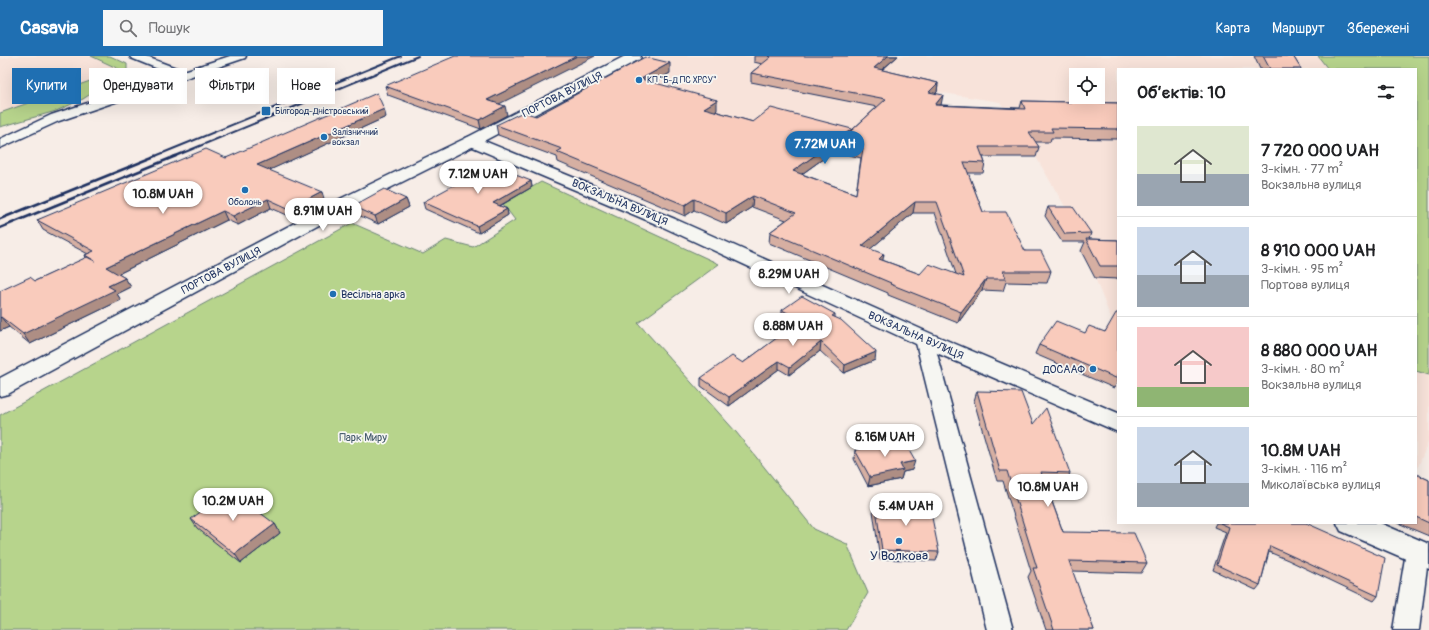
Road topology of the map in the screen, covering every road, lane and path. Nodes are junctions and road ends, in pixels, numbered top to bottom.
1 (135, 56) edge
2 (241, 56) edge
3 (635, 56) edge
4 (165, 68) edge
5 (187, 74) edge
6 (97, 104) edge
7 (472, 140) junction
8 (0, 144) edge
9 (924, 339) junction
10 (0, 388) edge
11 (1117, 423) edge
12 (1353, 524) edge
13 (1423, 554) edge
14 (1000, 630) edge
15 (1406, 630) edge

1 - 4 street
2 - 5 street
3 - 7 main road, ПОРТОВА ВУЛИЦЯ
6 - 8 street
7 - 9 main road, ВОКЗАЛЬНА ВУЛИЦЯ
7 - 10 main road, ПОРТОВА ВУЛИЦЯ
9 - 11 main road, ВОКЗАЛЬНА ВУЛИЦЯ
9 - 14 street
12 - 13 main road
13 - 15 street

